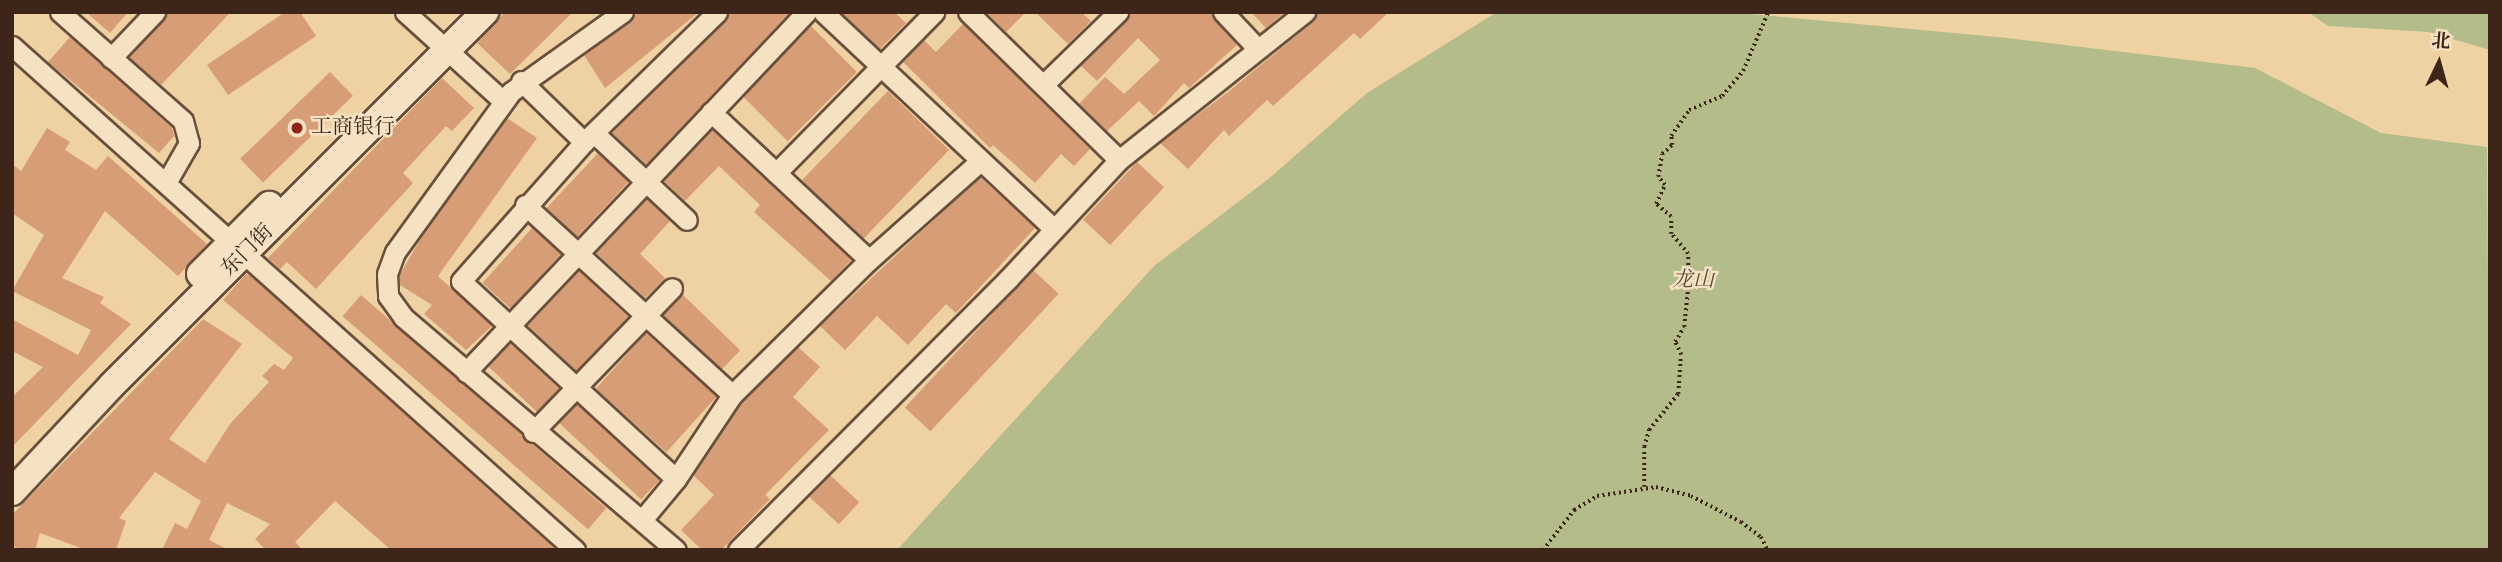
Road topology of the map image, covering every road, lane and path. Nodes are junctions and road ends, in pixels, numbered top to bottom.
1 (60, 12) edge
2 (155, 12) edge
3 (405, 12) edge
4 (465, 12) edge
5 (485, 12) edge
6 (623, 12) edge
7 (718, 12) edge
8 (934, 12) edge
9 (968, 12) edge
10 (1118, 12) edge
11 (1223, 12) edge
12 (1306, 12) edge
13 (1768, 12) edge
14 (820, 13) edge
15 (12, 46) edge
16 (1256, 47) junction
17 (442, 49) junction
18 (111, 58) junction
19 (879, 67) junction
20 (521, 81) junction
21 (1043, 85) junction
22 (503, 101) junction
23 (711, 112) junction
24 (589, 137) junction
25 (1119, 160) junction
26 (980, 161) junction
27 (776, 173) junction
28 (645, 181) junction
29 (166, 183) junction
30 (525, 205) junction
31 (687, 220) dead end
32 (1054, 229) junction
33 (237, 249) junction
34 (579, 254) junction
35 (869, 260) junction
36 (672, 288) dead end
37 (645, 315) junction
38 (509, 326) junction
39 (466, 372) junction
40 (574, 385) junction
41 (732, 395) junction
42 (533, 432) junction
43 (12, 473) edge
44 (676, 479) junction
45 (1644, 487) junction
46 (12, 492) edge
47 (642, 520) junction
48 (575, 550) edge
49 (676, 550) edge
50 (738, 550) edge
51 (1543, 550) edge
52 (1768, 550) edge

1 - 18 street
2 - 18 street
3 - 17 street
4 - 17 street, 东门街
5 - 17 street, 东门街
6 - 20 street
7 - 24 street
8 - 19 street
9 - 21 street
10 - 21 street
11 - 16 street
12 - 16 street
13 - 45 path
14 - 19 street
14 - 23 street
15 - 29 street
16 - 25 street
17 - 22 street
17 - 33 street, 东门街
18 - 29 street
19 - 26 street
19 - 27 street
20 - 22 street
20 - 24 street
21 - 25 street
22 - 39 street
23 - 27 street
23 - 28 street
24 - 28 street
24 - 30 street
25 - 32 street
26 - 32 street
26 - 35 street
27 - 35 street
28 - 31 street
28 - 34 street
29 - 33 street
30 - 34 street
30 - 38 street
32 - 50 street
33 - 43 street, 东门街
33 - 46 street, 东门街
33 - 48 street
34 - 37 street
34 - 38 street
35 - 41 street
36 - 37 street
37 - 40 street
37 - 41 street
38 - 39 street
38 - 40 street
39 - 42 street
40 - 42 street
40 - 44 street
41 - 44 street
42 - 47 street
44 - 47 street
45 - 51 path
45 - 52 path
47 - 49 street

